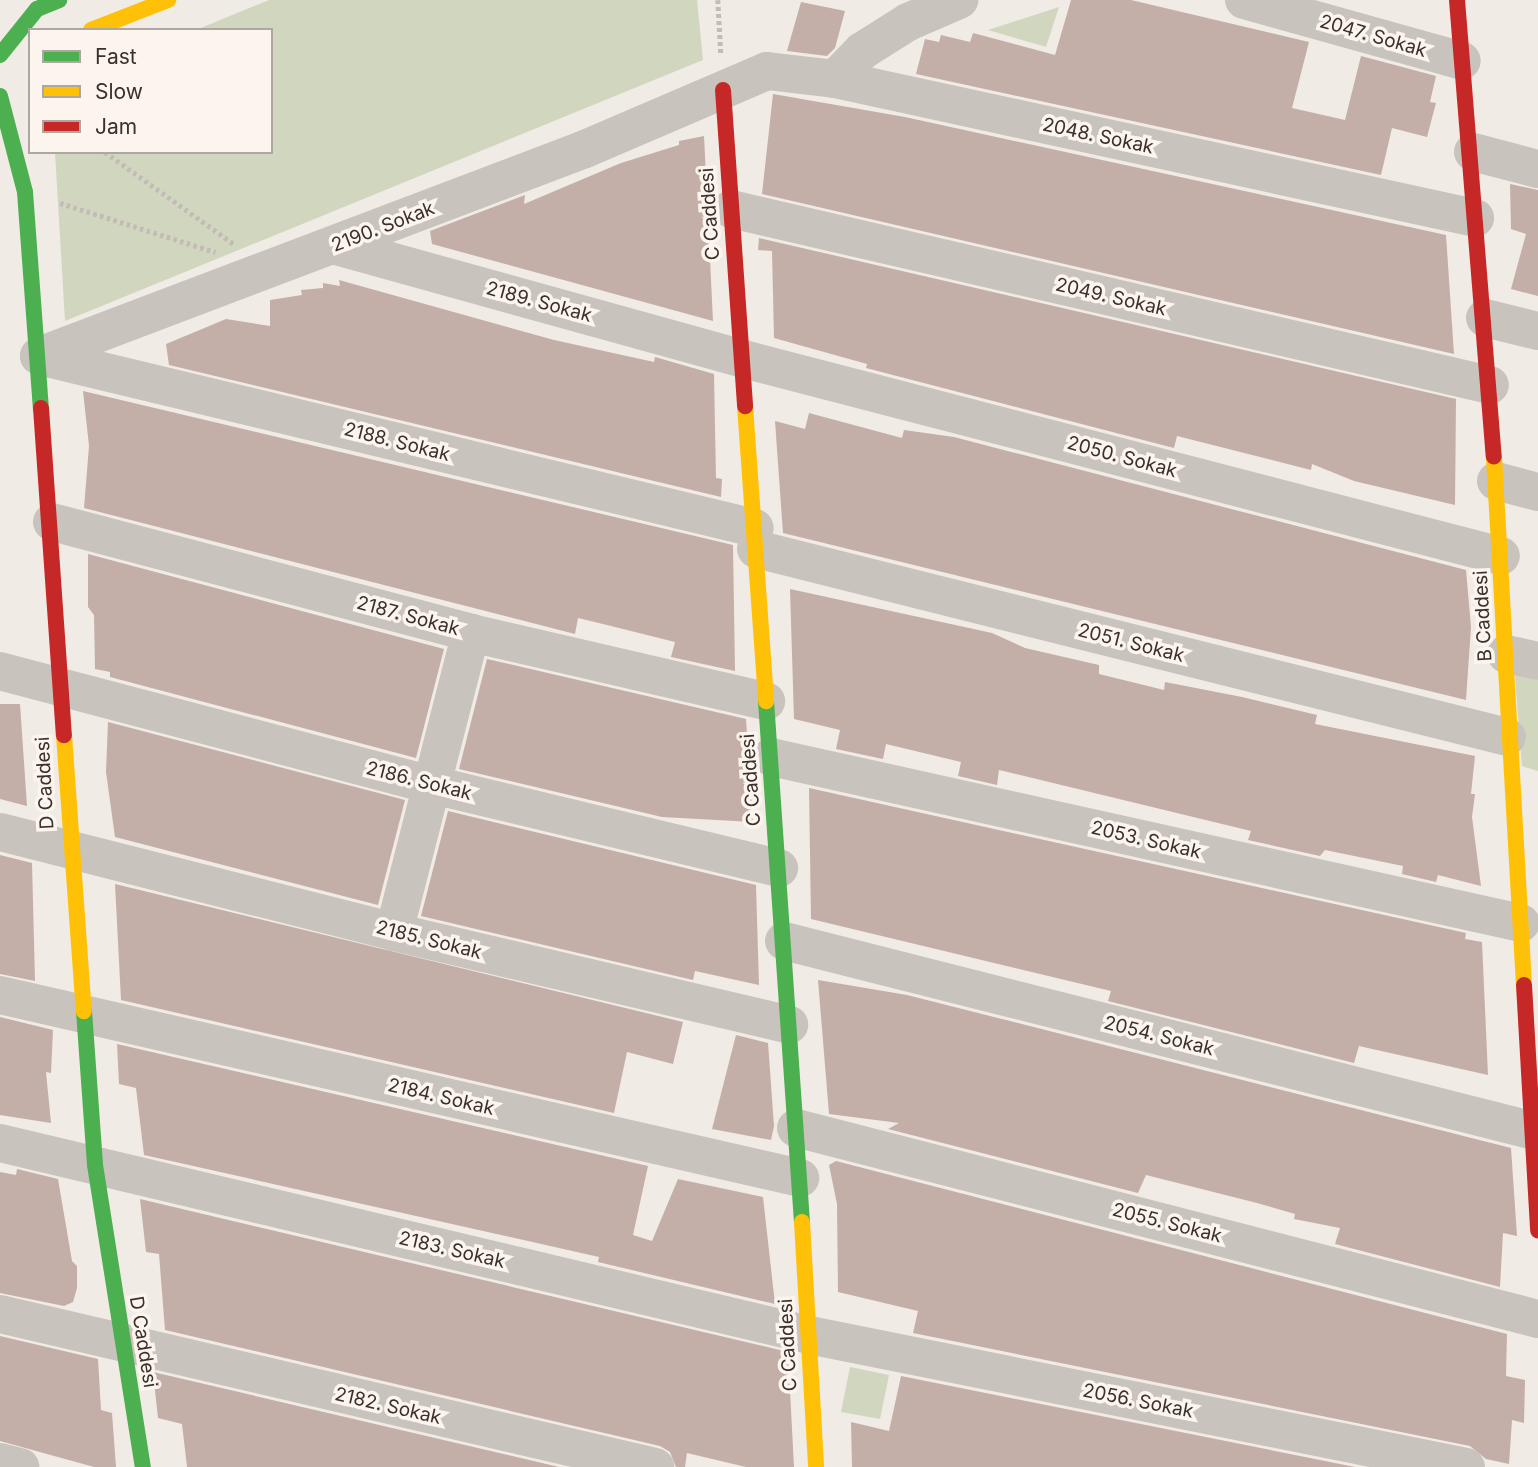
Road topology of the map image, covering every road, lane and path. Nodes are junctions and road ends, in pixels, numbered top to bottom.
1 (31, 0) edge
2 (60, 0) edge
3 (168, 0) edge
4 (718, 0) edge
5 (958, 0) edge
6 (1244, 0) edge
7 (1457, 0) edge
8 (14, 7) dead end
9 (96, 28) edge
10 (0, 55) edge
11 (20, 57) dead end
12 (1462, 61) junction
13 (0, 64) edge
14 (835, 79) junction
15 (723, 90) junction
16 (0, 96) edge
17 (1473, 152) junction
18 (108, 154) edge
19 (1538, 169) edge
20 (25, 192) junction
21 (731, 209) junction
22 (1475, 218) junction
23 (336, 246) junction
24 (219, 253) dead end
25 (271, 270) junction
26 (1485, 318) junction
27 (1538, 331) edge
28 (40, 356) junction
29 (743, 359) junction
30 (1490, 385) junction
31 (1496, 481) junction
32 (1538, 492) edge
33 (52, 522) junction
34 (756, 539) junction
35 (1501, 556) junction
36 (471, 633) junction
37 (1522, 658) edge
38 (0, 671) edge
39 (61, 686) junction
40 (766, 701) junction
41 (1507, 737) junction
42 (771, 757) junction
43 (433, 785) junction
44 (1526, 799) edge
45 (0, 832) edge
46 (70, 847) junction
47 (779, 869) junction
48 (394, 932) junction
49 (784, 941) junction
50 (1527, 948) edge
51 (0, 995) edge
52 (82, 1015) junction
53 (789, 1025) junction
54 (796, 1128) junction
55 (1536, 1131) edge
56 (0, 1143) edge
57 (96, 1165) junction
58 (800, 1178) junction
59 (1538, 1231) edge
60 (0, 1314) edge
61 (1538, 1319) edge
62 (809, 1335) junction
63 (121, 1344) junction
64 (0, 1462) edge
65 (20, 1467) edge
66 (143, 1467) edge
67 (655, 1467) edge
68 (816, 1467) edge
69 (1466, 1467) edge

1 - 8 street
2 - 10 street
3 - 9 street
4 - 15 path
5 - 14 street
6 - 12 street, 2047. Sokak
7 - 12 street, B Caddesi
11 - 13 street
12 - 17 street, B Caddesi
14 - 15 street, 2048. Sokak
14 - 22 street, 2048. Sokak
15 - 21 street, C Caddesi
15 - 23 street, 2190. Sokak
16 - 20 street, D Caddesi
17 - 19 street
17 - 22 street, B Caddesi
18 - 25 path
20 - 24 path
20 - 28 street, D Caddesi
21 - 29 street, C Caddesi
21 - 30 street, 2049. Sokak
22 - 26 street, B Caddesi
23 - 25 street, 2190. Sokak
23 - 29 street, 2189. Sokak
25 - 28 street, 2190. Sokak
26 - 27 street
26 - 30 street, B Caddesi
28 - 33 street, D Caddesi
28 - 34 street, 2188. Sokak
29 - 34 street, C Caddesi
29 - 35 street, 2050. Sokak
30 - 31 street, B Caddesi
31 - 32 street
31 - 35 street, B Caddesi
33 - 36 street, 2187. Sokak
33 - 39 street, D Caddesi
34 - 40 street, C Caddesi
34 - 41 street, 2051. Sokak
35 - 37 street, B Caddesi
36 - 40 street, 2187. Sokak
36 - 43 street
37 - 41 street, B Caddesi
38 - 39 street, 2186. Sokak
39 - 43 street, 2186. Sokak
39 - 46 street, D Caddesi
40 - 42 street, C Caddesi
41 - 44 street, B Caddesi
42 - 47 street, C Caddesi
42 - 50 street, 2053. Sokak
43 - 47 street, 2186. Sokak
43 - 48 street
44 - 50 street, B Caddesi
45 - 46 street, 2185. Sokak
46 - 48 street, 2185. Sokak
46 - 52 street, D Caddesi
47 - 49 street, C Caddesi
48 - 53 street, 2185. Sokak
49 - 53 street, C Caddesi
49 - 55 street, 2054. Sokak
50 - 55 street, B Caddesi
51 - 52 street, 2184. Sokak
52 - 57 street, D Caddesi
52 - 58 street, 2184. Sokak
53 - 54 street, C Caddesi
54 - 58 street, C Caddesi
54 - 61 street, 2055. Sokak
55 - 59 street, B Caddesi
56 - 57 street, 2183. Sokak
57 - 62 street, 2183. Sokak
57 - 63 street, D Caddesi
58 - 62 street, C Caddesi
60 - 63 street, 2182. Sokak
62 - 68 street, C Caddesi
62 - 69 street, 2056. Sokak
63 - 66 street, D Caddesi
63 - 67 street, 2182. Sokak
64 - 65 street

